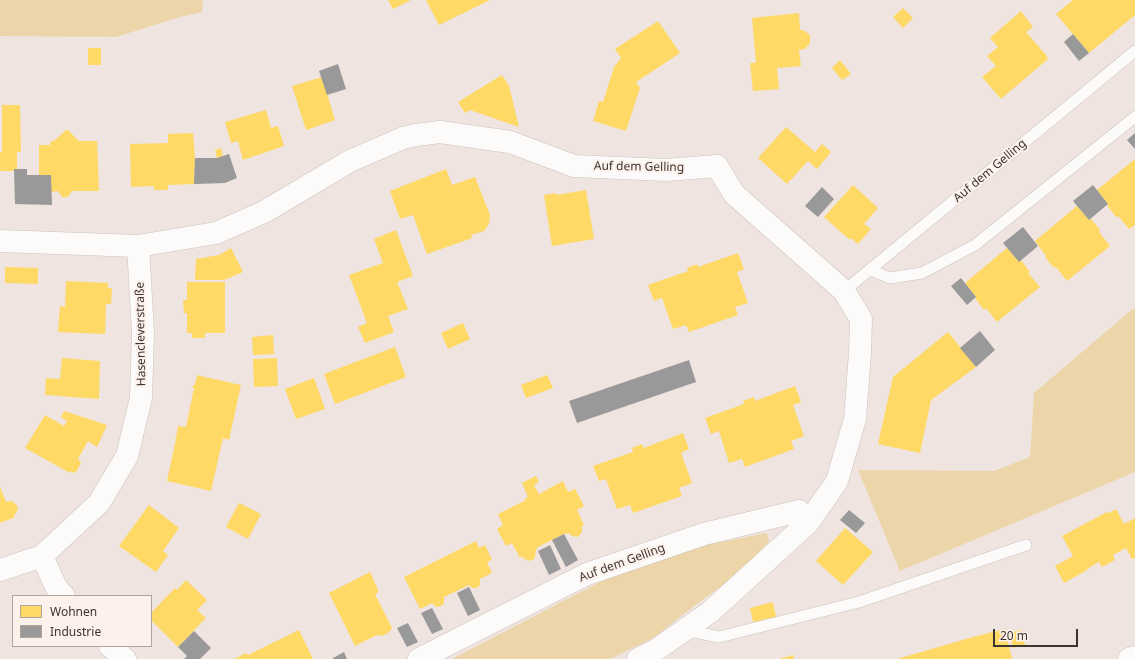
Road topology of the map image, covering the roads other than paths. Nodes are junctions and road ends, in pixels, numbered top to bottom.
1 (1135, 51) edge
2 (1135, 118) edge
3 (0, 241) edge
4 (138, 246) junction
5 (870, 270) junction
6 (844, 291) junction
7 (808, 523) junction
8 (1026, 544) dead end
9 (42, 556) junction
10 (0, 570) edge
11 (63, 595) edge
12 (684, 630) junction
13 (111, 647) edge
14 (1135, 657) edge
15 (124, 659) edge
16 (419, 659) edge
17 (638, 659) edge
18 (1129, 659) edge

1 - 5 lane, Auf dem Gelling
2 - 5 lane
3 - 4 street
4 - 6 street, Auf dem Gelling
4 - 9 street, Hasencleverstraße
5 - 6 lane, Auf dem Gelling
6 - 7 street, Auf dem Gelling
7 - 12 street, Auf dem Gelling
7 - 16 street, Auf dem Gelling
8 - 12 lane
9 - 10 street
9 - 11 street
12 - 17 street, Auf dem Gelling
13 - 15 street
14 - 18 street

